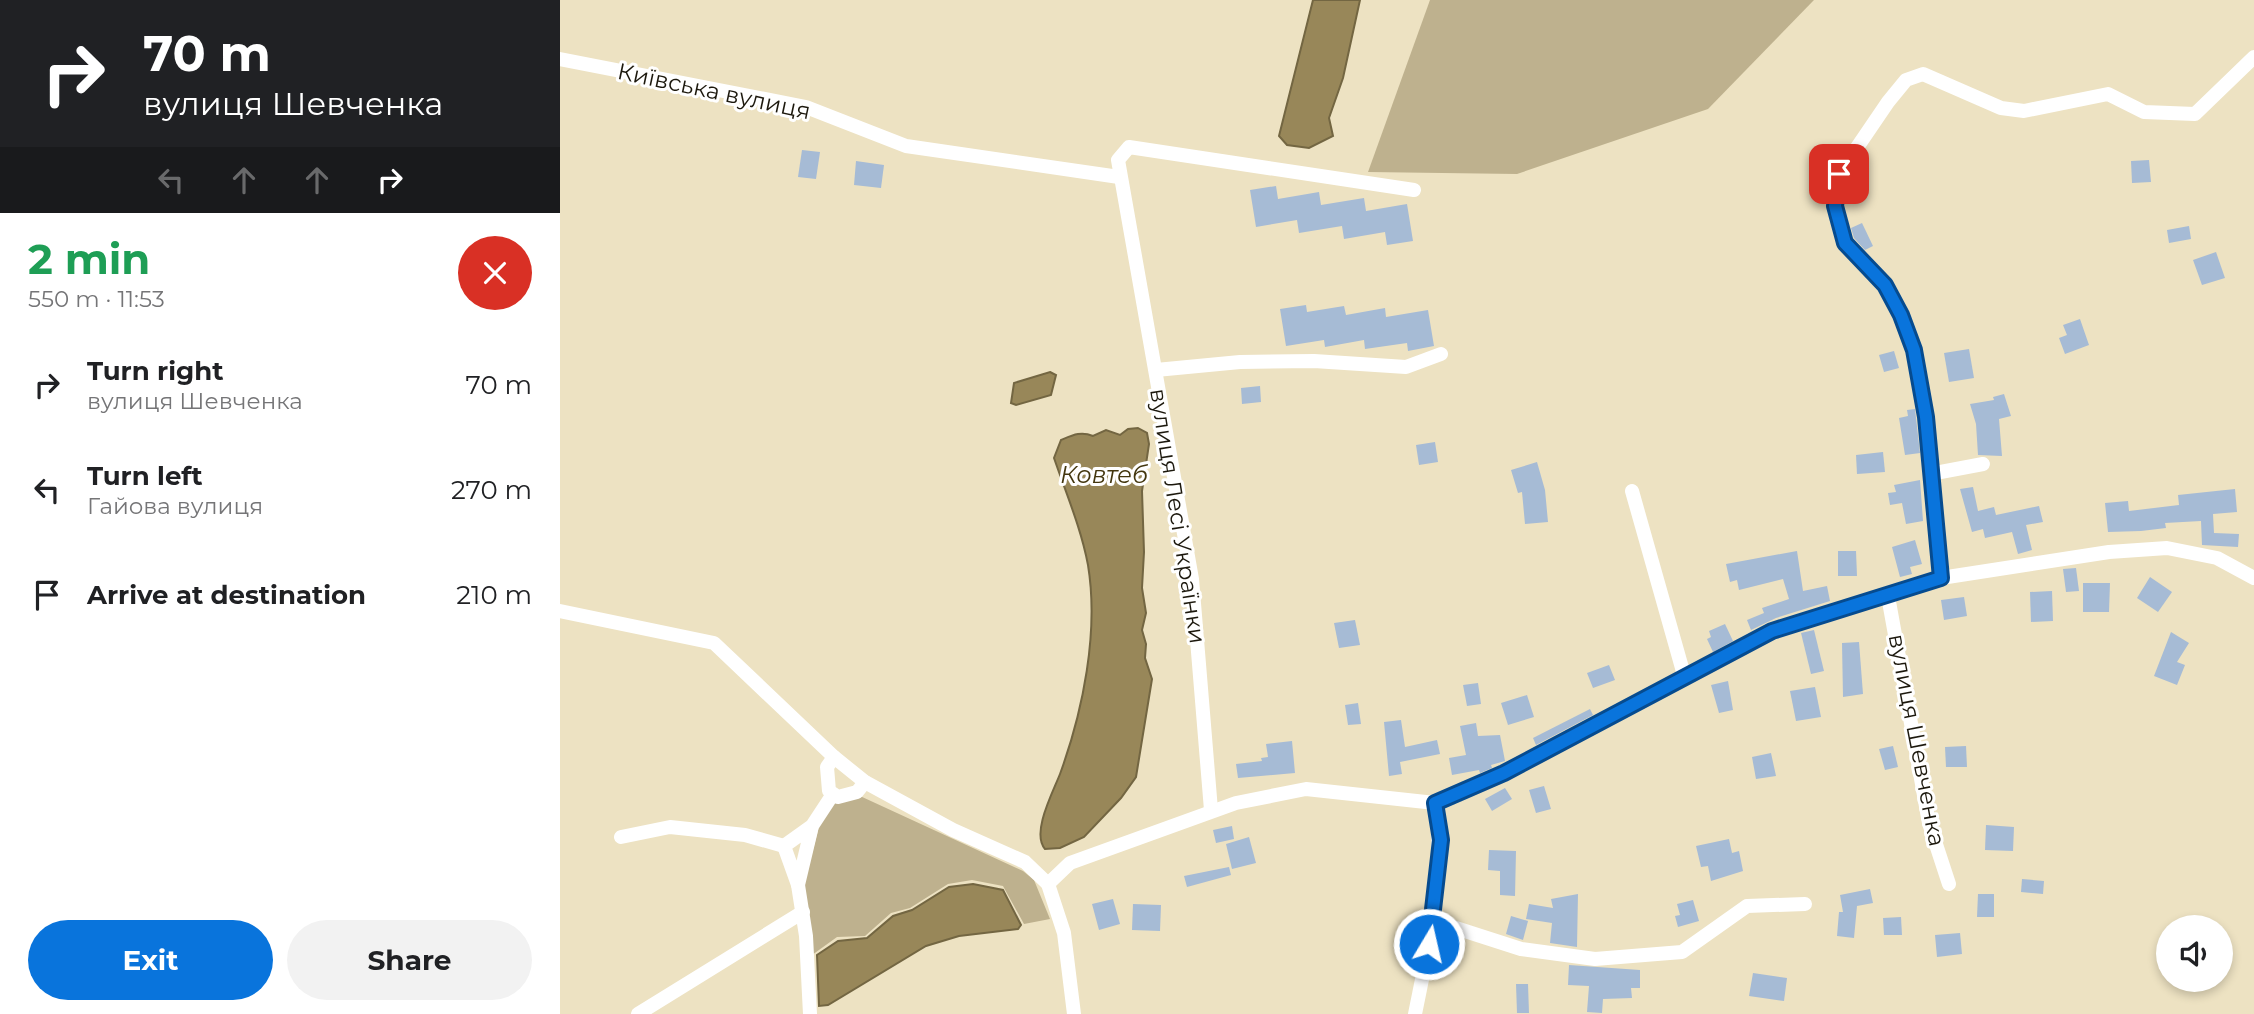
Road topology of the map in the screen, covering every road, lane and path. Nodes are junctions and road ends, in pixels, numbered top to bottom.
1 (2254, 57) edge
2 (560, 59) edge
3 (1119, 177) junction
4 (1414, 190) dead end
5 (1441, 354) dead end
6 (1156, 369) junction
7 (1983, 464) dead end
8 (1930, 474) junction
9 (1632, 491) dead end
10 (1941, 578) junction
11 (2254, 578) edge
12 (1888, 596) junction
13 (560, 611) edge
14 (1684, 675) junction
15 (834, 757) junction
16 (865, 782) junction
17 (833, 794) junction
18 (1435, 803) junction
19 (1211, 810) junction
20 (813, 826) junction
21 (621, 837) dead end
22 (784, 845) junction
23 (1048, 884) junction
24 (1949, 884) dead end
25 (798, 885) junction
26 (1805, 904) dead end
27 (803, 912) junction
28 (1434, 921) junction
29 (638, 1014) edge
30 (810, 1014) edge
31 (1074, 1014) edge
32 (1415, 1014) edge

1 - 8 street
2 - 3 street, Київська вулиця
3 - 4 street
3 - 6 street, вулиця Лесі Українки
5 - 6 street
6 - 19 street, вулиця Лесі Українки
7 - 8 street
8 - 10 street
9 - 14 street
10 - 11 street
10 - 12 street
12 - 14 street
12 - 24 street, вулиця Шевченка
13 - 15 street
14 - 18 street
15 - 16 street
15 - 17 street
16 - 17 street
16 - 23 street
17 - 20 street
18 - 19 street
18 - 28 street
19 - 23 street
20 - 22 street
20 - 25 street
21 - 22 street
22 - 25 street
23 - 31 street
25 - 27 street
26 - 28 street
27 - 29 street
27 - 30 street
28 - 32 street

